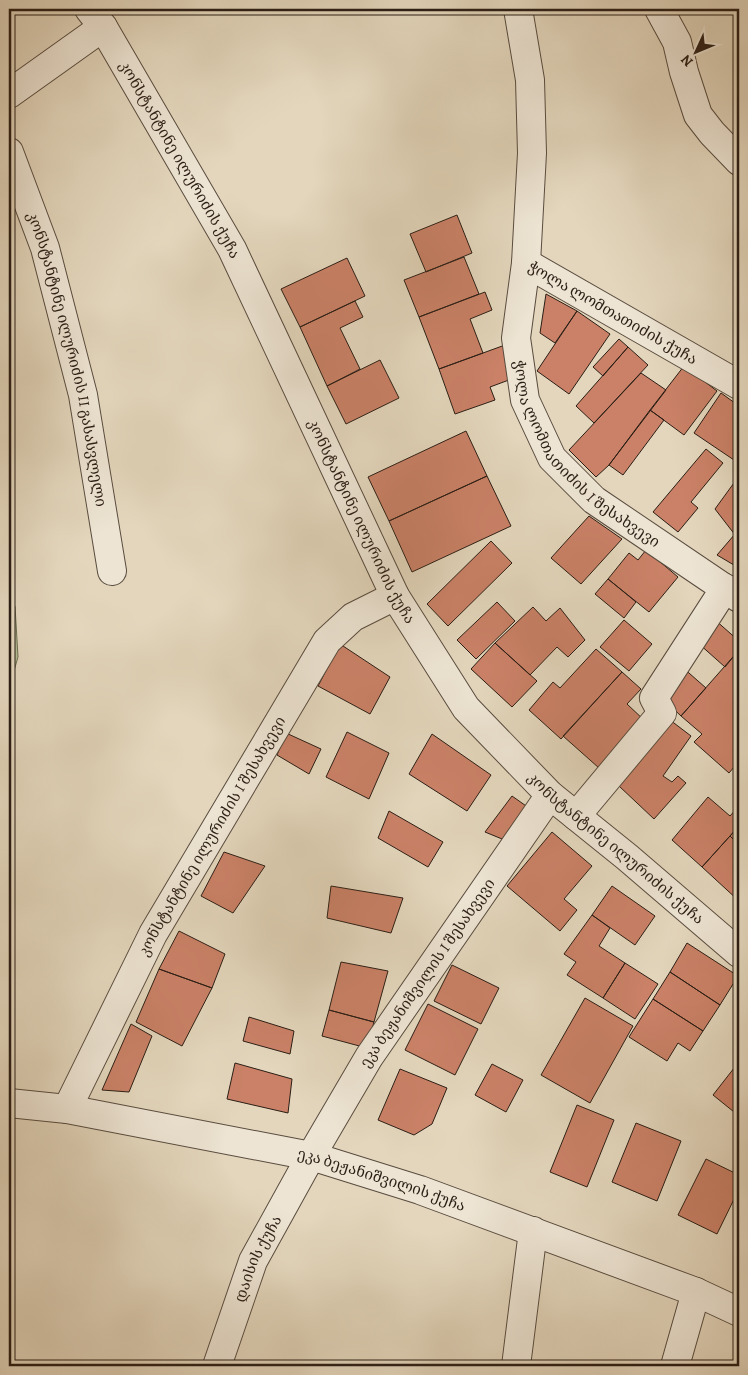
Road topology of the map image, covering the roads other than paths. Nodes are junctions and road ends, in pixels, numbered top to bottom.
1 (518, 9) edge
2 (659, 9) edge
3 (96, 18) edge
4 (9, 94) edge
5 (9, 152) edge
6 (739, 161) edge
7 (526, 263) junction
8 (739, 385) edge
9 (112, 570) dead end
10 (732, 593) edge
11 (395, 596) junction
12 (550, 795) junction
13 (576, 816) junction
14 (739, 953) edge
15 (9, 1103) edge
16 (67, 1109) junction
17 (311, 1156) junction
18 (533, 1231) junction
19 (696, 1292) junction
20 (739, 1312) edge
21 (217, 1366) edge
22 (516, 1366) edge
23 (675, 1366) edge

1 - 7 street, ჭოლა ლომთათიძის ქუჩა
2 - 6 street
3 - 4 street
3 - 11 street, კონსტანტინე ილურიძის ქუჩა
5 - 9 street, კონსტანტინე ილურიძის II გასასვლელი
7 - 8 street, ჭოლა ლომთათიძის ქუჩა
7 - 10 street, ჭოლა ლომთათიძის I შესახვევი
10 - 13 street
11 - 12 street, კონსტანტინე ილურიძის ქუჩა
11 - 16 street, კონსტანტინე ილურიძის I შესახვევი
12 - 13 street, კონსტანტინე ილურიძის ქუჩა
12 - 17 street, ეკა ბეჟანიშვილის I შესახვევი
13 - 14 street, კონსტანტინე ილურიძის ქუჩა
15 - 16 street, ეკა ბეჟანიშვილის ქუჩა
16 - 17 street, ეკა ბეჟანიშვილის ქუჩა
17 - 18 street, ეკა ბეჟანიშვილის ქუჩა
17 - 21 street, დაისის ქუჩა
18 - 19 street, ეკა ბეჟანიშვილის ქუჩა
18 - 22 street
19 - 20 street, ეკა ბეჟანიშვილის ქუჩა
19 - 23 street

